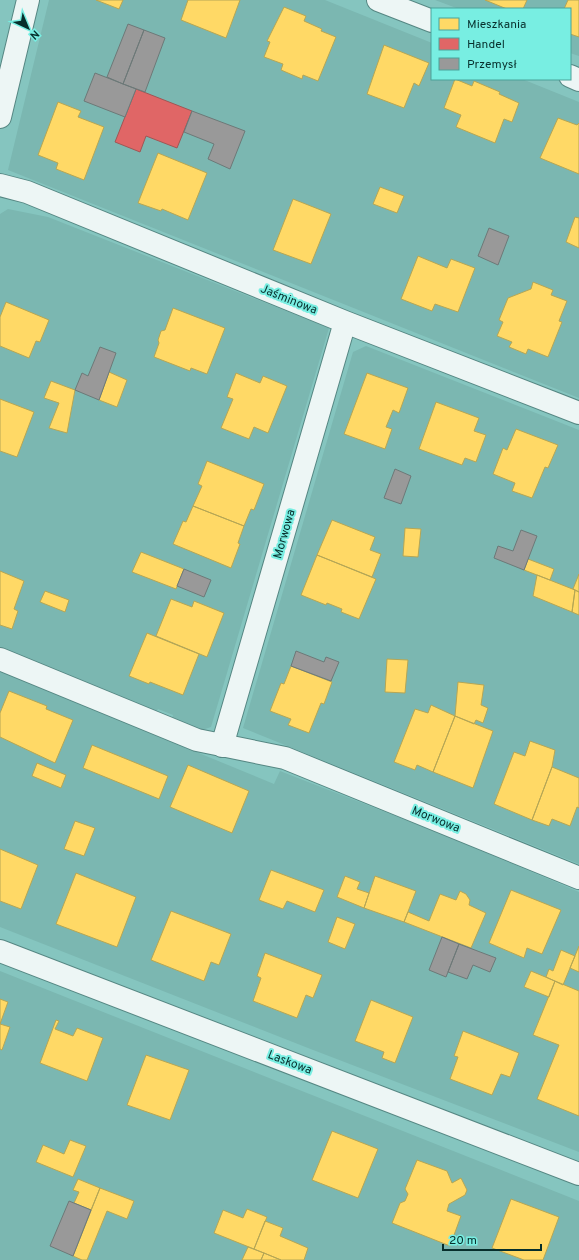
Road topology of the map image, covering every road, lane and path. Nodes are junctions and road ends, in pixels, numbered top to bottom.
1 (28, 0) edge
2 (378, 0) edge
3 (431, 21) edge
4 (0, 117) edge
5 (0, 184) edge
6 (345, 322) junction
7 (579, 413) edge
8 (0, 659) edge
9 (222, 746) junction
10 (579, 878) edge
11 (0, 951) edge
12 (579, 1174) edge

1 - 4 street
2 - 3 street
5 - 6 street, Jaśminowa
6 - 7 street, Jaśminowa
6 - 9 street, Morwowa
8 - 9 street, Morwowa
9 - 10 street, Morwowa
11 - 12 street, Laskowa

